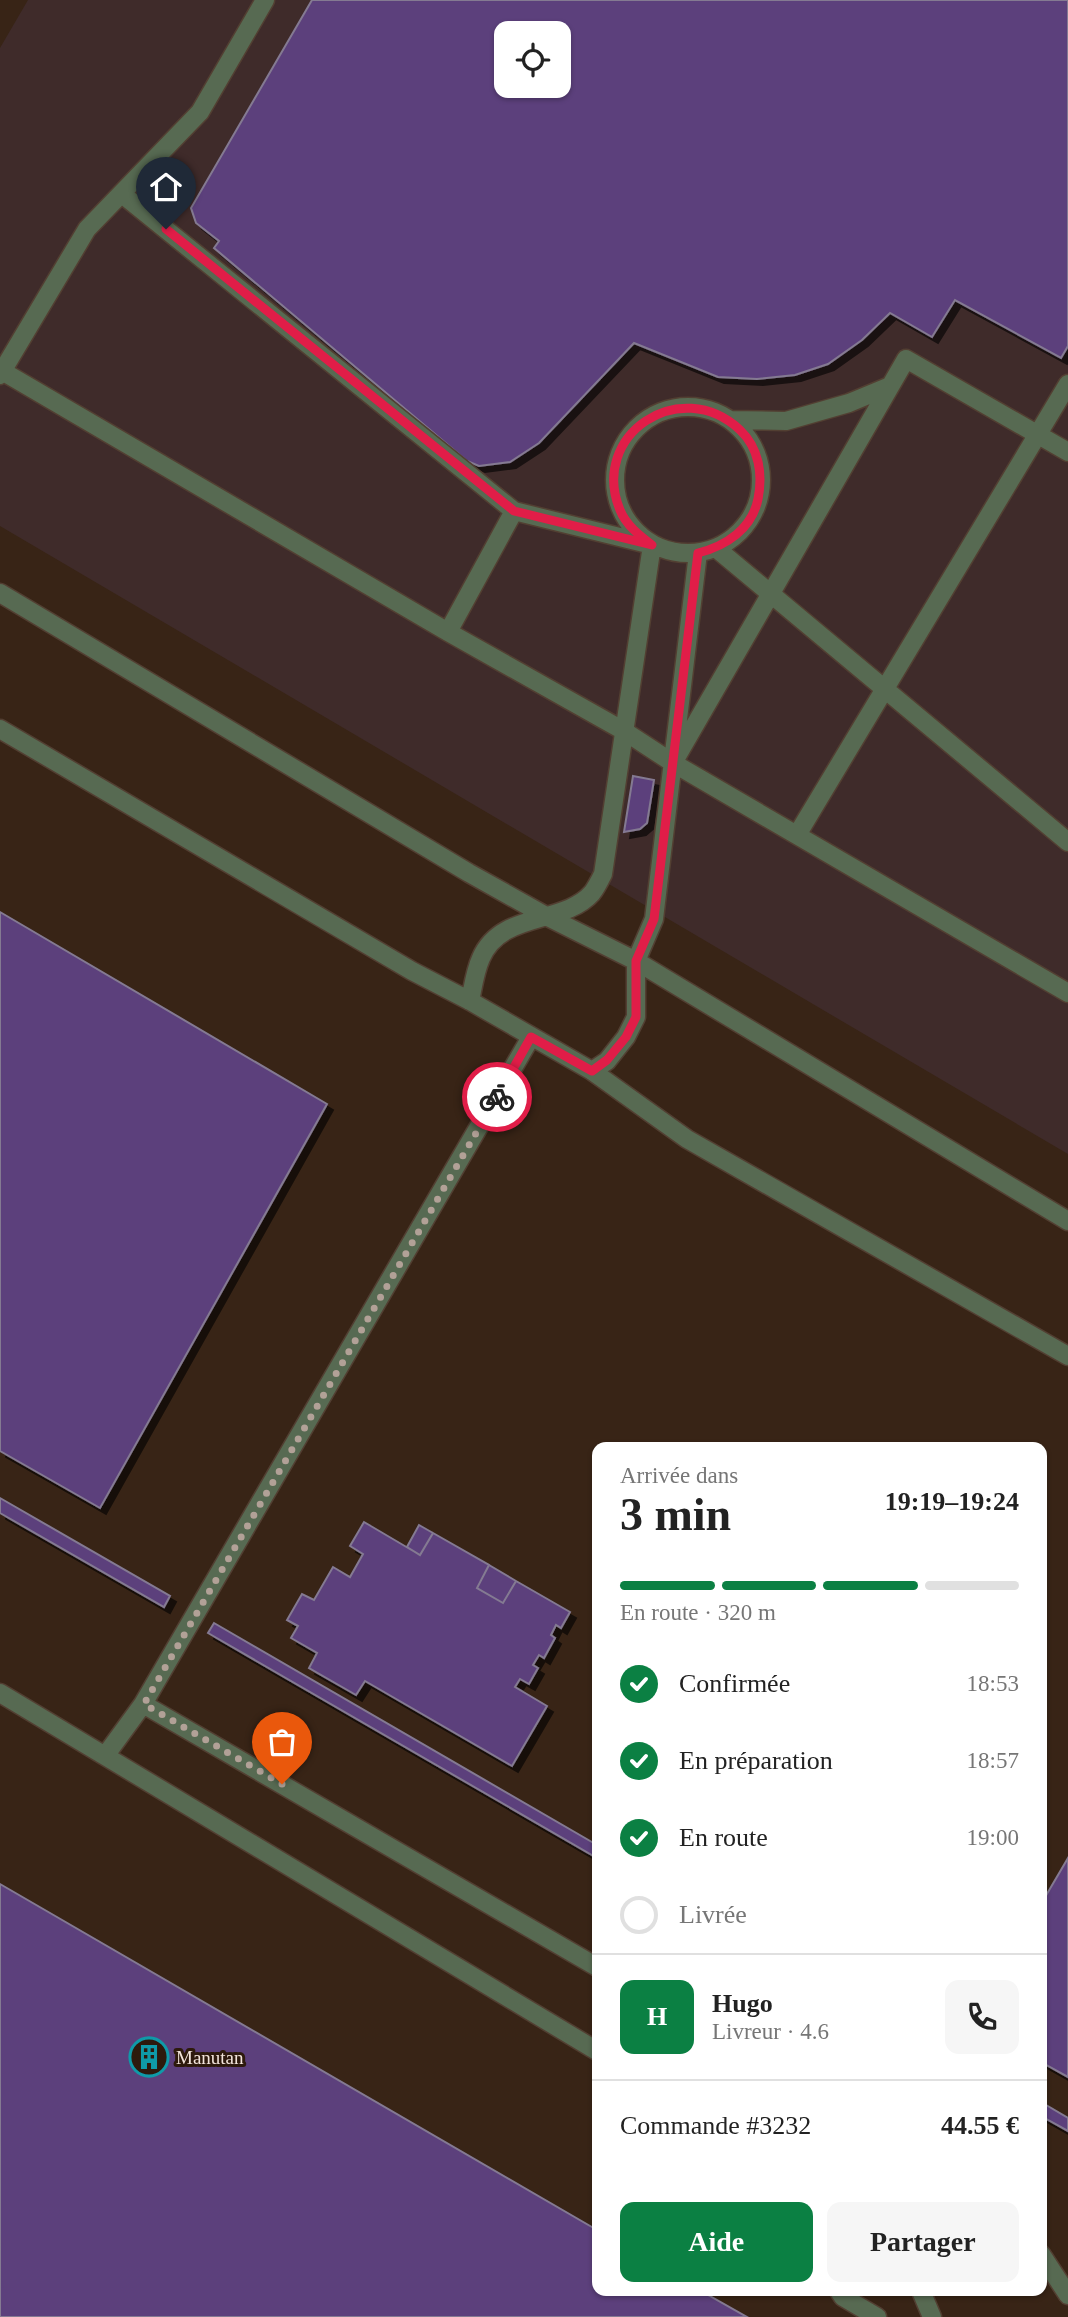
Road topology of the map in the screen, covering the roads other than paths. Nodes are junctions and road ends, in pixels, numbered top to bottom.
1 (265, 0) edge
2 (122, 194) junction
3 (1, 373) edge
4 (1068, 384) edge
5 (890, 386) junction
6 (730, 420) junction
7 (1037, 435) junction
8 (1068, 452) edge
9 (514, 511) junction
10 (652, 545) junction
11 (717, 549) junction
12 (698, 553) junction
13 (0, 593) edge
14 (771, 593) junction
15 (448, 632) junction
16 (885, 689) junction
17 (0, 729) edge
18 (625, 731) junction
19 (673, 762) junction
20 (797, 835) junction
21 (1067, 839) edge
22 (546, 916) junction
23 (636, 961) junction
24 (1068, 993) edge
25 (470, 1001) junction
26 (531, 1037) junction
27 (592, 1071) junction
28 (1068, 1220) edge
29 (1068, 1356) edge
30 (0, 1693) edge
31 (144, 1704) junction
32 (105, 1756) junction
33 (592, 1964) edge
34 (592, 2048) edge
35 (1047, 2262) edge
36 (1068, 2295) edge
37 (842, 2296) edge
38 (922, 2296) edge
39 (877, 2317) edge
40 (932, 2317) edge

1 - 2 street
2 - 3 street
2 - 9 street
3 - 15 street
4 - 7 street
5 - 6 street
5 - 7 street
5 - 14 street
6 - 10 street
6 - 11 street
7 - 8 street
7 - 16 street
9 - 10 street
9 - 15 street
10 - 12 street
10 - 18 street
11 - 12 street
11 - 14 street
12 - 19 street
13 - 22 street
14 - 16 street
14 - 19 street
15 - 18 street
16 - 20 street
16 - 21 street
17 - 25 street
18 - 19 street
18 - 22 street
19 - 20 street
19 - 23 street
20 - 24 street
22 - 23 street
22 - 25 street
23 - 27 street
23 - 28 street
25 - 26 street
26 - 27 street
26 - 31 street
27 - 29 street
30 - 32 street
31 - 32 street
31 - 33 street
32 - 34 street
35 - 36 street
37 - 39 street
38 - 40 street

